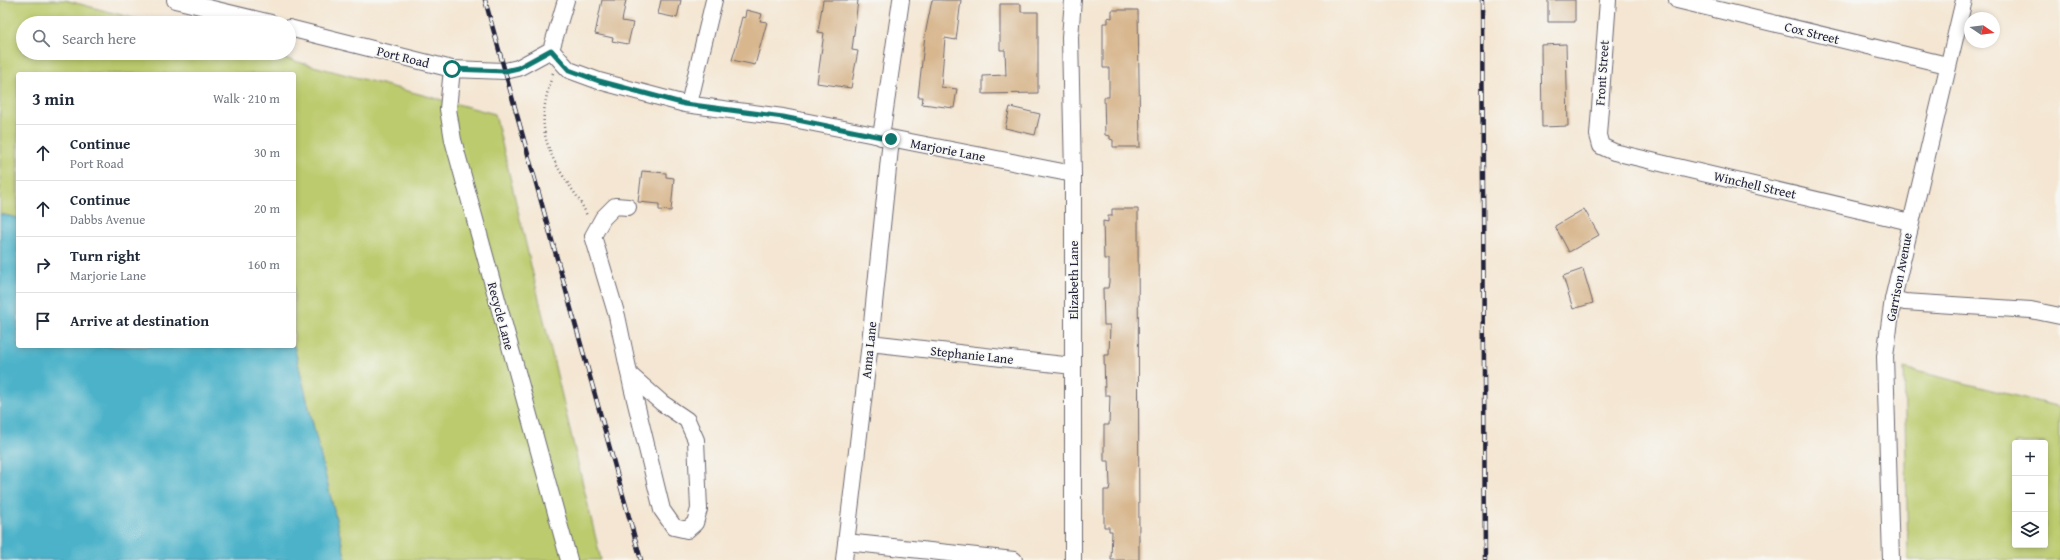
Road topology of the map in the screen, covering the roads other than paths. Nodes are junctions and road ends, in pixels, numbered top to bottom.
1 (175, 0) edge
2 (566, 0) edge
3 (714, 0) edge
4 (901, 0) edge
5 (1073, 0) edge
6 (1608, 0) edge
7 (1677, 0) edge
8 (1964, 0) edge
9 (241, 16) edge
10 (296, 30) edge
11 (551, 50) junction
12 (1947, 65) junction
13 (452, 69) junction
14 (689, 104) junction
15 (886, 138) junction
16 (1601, 146) joint
17 (1073, 174) junction
18 (628, 207) dead end
19 (1910, 222) junction
20 (1893, 299) junction
21 (2060, 316) edge
22 (870, 343) junction
23 (1073, 366) junction
24 (629, 374) junction
25 (846, 542) junction
26 (569, 560) edge
27 (844, 560) edge
28 (1014, 560) edge
29 (1073, 560) edge
30 (1891, 560) edge

1 - 9 street
2 - 11 street
3 - 14 street
4 - 15 street, Anna Lane
5 - 17 street, Elizabeth Lane
6 - 16 street, Front Street
7 - 12 street, Cox Street
8 - 12 street, Garrison Avenue
10 - 13 street, Port Road
11 - 13 street, Port Road
11 - 14 street, Marjorie Lane
12 - 19 street, Garrison Avenue
13 - 26 street, Recycle Lane
14 - 15 street, Marjorie Lane
15 - 17 street, Marjorie Lane
15 - 22 street, Anna Lane
16 - 19 street, Winchell Street
17 - 23 street, Elizabeth Lane
18 - 24 street
19 - 20 street, Garrison Avenue
20 - 21 street
20 - 30 street, Garrison Avenue
22 - 23 street, Stephanie Lane
22 - 25 street, Anna Lane
23 - 29 street, Elizabeth Lane
24 - 24 street
25 - 27 street, Anna Lane
25 - 28 street

